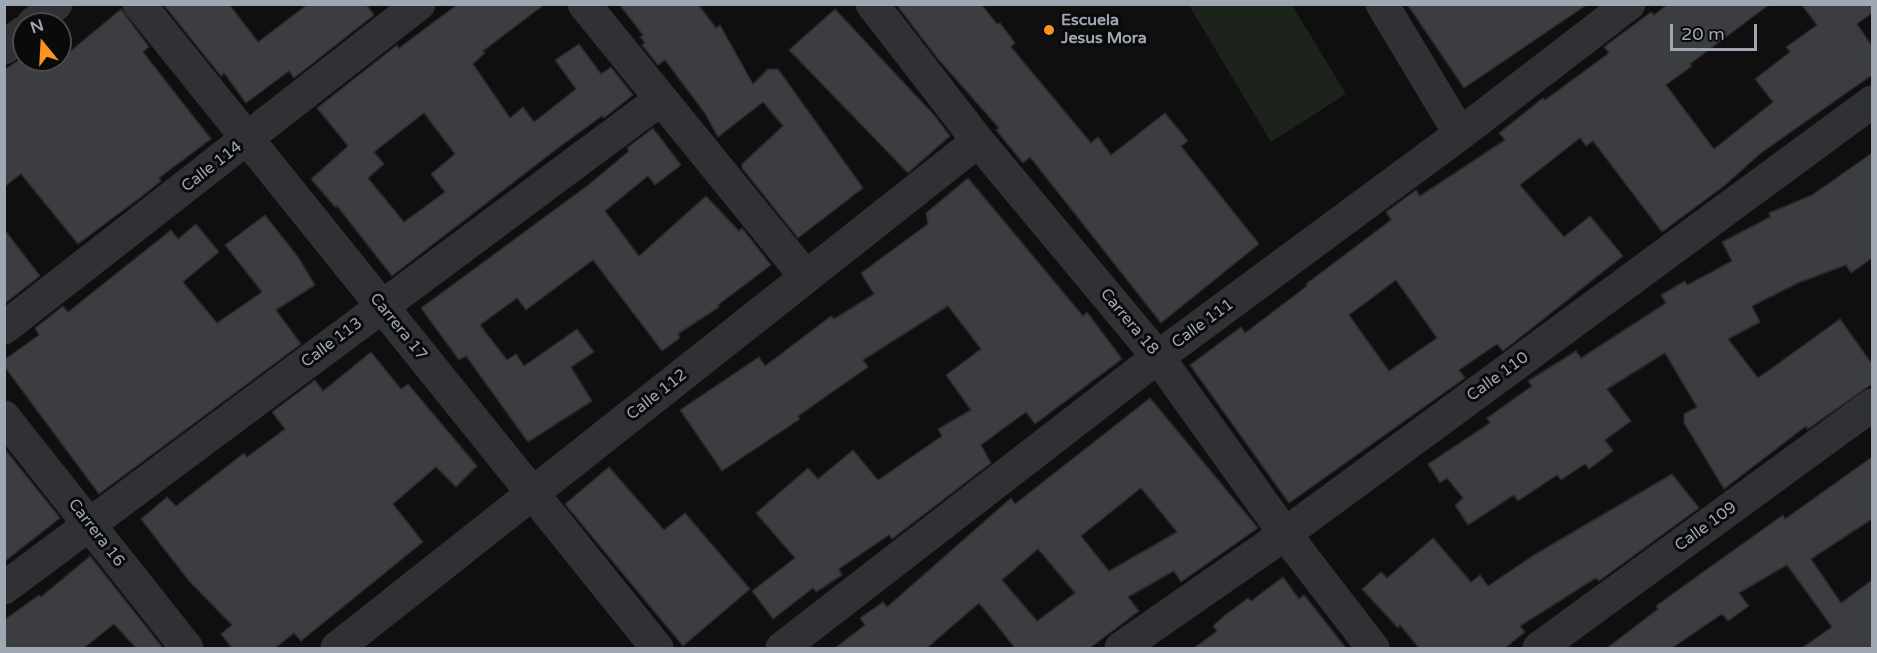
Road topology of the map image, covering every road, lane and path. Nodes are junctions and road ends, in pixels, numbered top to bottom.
1 (139, 4) edge
2 (419, 4) edge
3 (584, 4) edge
4 (872, 4) edge
5 (1382, 4) edge
6 (1629, 4) edge
7 (661, 99) junction
8 (1872, 102) edge
9 (1460, 134) junction
10 (247, 139) junction
11 (978, 141) junction
12 (806, 277) junction
13 (382, 307) junction
14 (4, 328) edge
15 (1158, 357) junction
16 (1872, 405) edge
17 (4, 417) edge
18 (532, 494) junction
19 (89, 525) junction
20 (1285, 534) junction
21 (4, 588) edge
22 (187, 648) edge
23 (337, 648) edge
24 (657, 648) edge
25 (782, 648) edge
26 (1121, 648) edge
27 (1373, 648) edge
28 (1539, 648) edge

1 - 10 street, Carrera 17
2 - 10 street, Calle 114
3 - 7 street
4 - 11 street, Carrera 18
5 - 9 street
6 - 9 street, Calle 111
7 - 12 street
7 - 13 street, Calle 113
8 - 20 street, Calle 110
9 - 15 street, Calle 111
10 - 13 street, Carrera 17
10 - 14 street, Calle 114
11 - 12 street, Calle 112
11 - 15 street, Carrera 18
12 - 18 street, Calle 112
13 - 18 street, Carrera 17
13 - 19 street, Calle 113
15 - 20 street, Carrera 18
15 - 25 street, Calle 111
16 - 28 street, Calle 109
17 - 19 street, Carrera 16
18 - 23 street, Calle 112
18 - 24 street, Carrera 17
19 - 21 street, Calle 113
19 - 22 street, Carrera 16
20 - 26 street, Calle 110
20 - 27 street, Carrera 18

